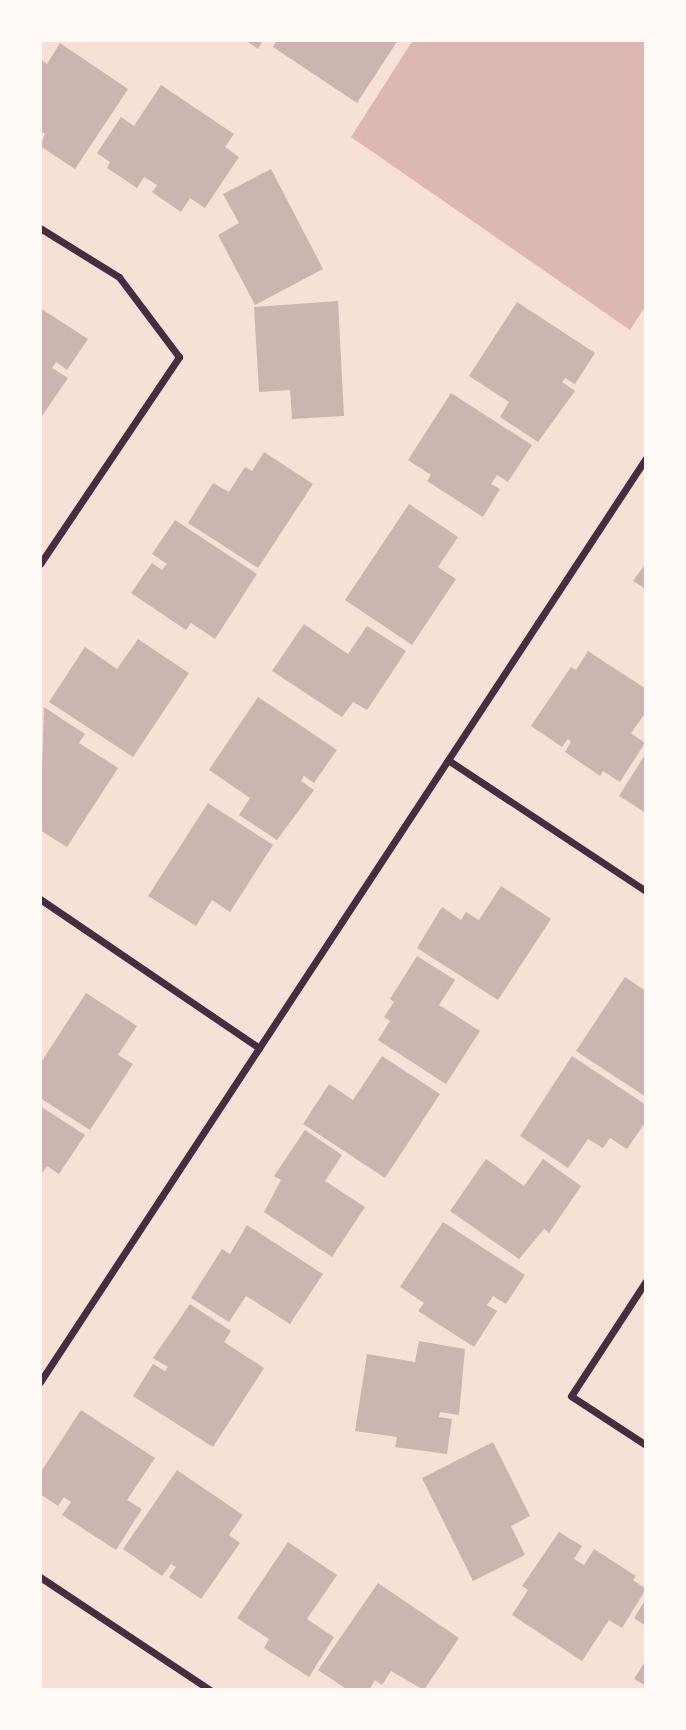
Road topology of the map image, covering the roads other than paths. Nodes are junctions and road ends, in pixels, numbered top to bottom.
1 (40, 228) edge
2 (646, 458) edge
3 (40, 564) edge
4 (447, 760) junction
5 (646, 891) edge
6 (40, 899) edge
7 (259, 1048) junction
8 (646, 1281) edge
9 (40, 1382) edge
10 (646, 1445) edge
11 (40, 1577) edge
12 (210, 1690) edge

1 - 3 street
2 - 4 street
4 - 5 street
4 - 7 street
6 - 7 street
7 - 9 street
8 - 10 street
11 - 12 street

